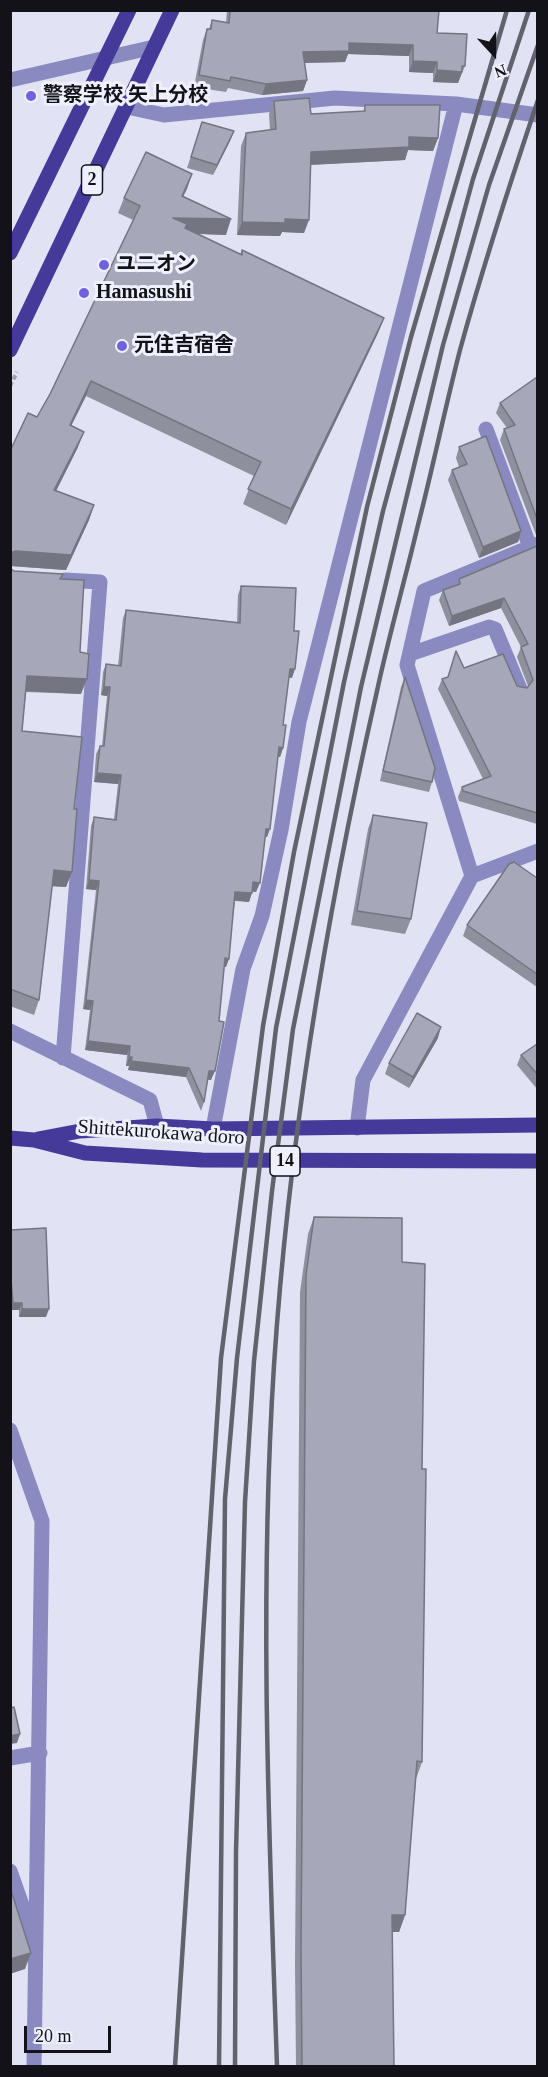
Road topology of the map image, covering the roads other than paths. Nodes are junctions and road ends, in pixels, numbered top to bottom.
1 (129, 10) edge
2 (172, 10) edge
3 (154, 46) junction
4 (108, 57) junction
5 (10, 80) edge
6 (456, 104) junction
7 (127, 107) junction
8 (537, 115) edge
9 (10, 254) edge
10 (10, 350) edge
11 (486, 429) dead end
12 (534, 546) edge
13 (44, 579) edge
14 (410, 654) junction
15 (520, 689) edge
16 (537, 850) edge
17 (472, 876) junction
18 (10, 1031) edge
19 (63, 1058) junction
20 (537, 1125) edge
21 (157, 1126) junction
22 (357, 1128) junction
23 (213, 1129) junction
24 (10, 1138) edge
25 (34, 1140) junction
26 (537, 1161) edge
27 (10, 1430) edge
28 (14, 1448) edge
29 (40, 1753) junction
30 (10, 1758) edge
31 (10, 1871) edge
32 (38, 1952) junction
33 (34, 2067) edge

1 - 4 main road, 2
2 - 3 main road, 2
3 - 4 street
3 - 7 main road, 2
4 - 5 street
4 - 9 main road, 2
6 - 7 street
6 - 8 street
6 - 23 street
7 - 10 main road, 2
11 - 12 street
12 - 14 street
13 - 19 street
14 - 15 street
14 - 17 street
16 - 17 street
17 - 22 street
18 - 19 street
19 - 21 street
20 - 22 main road, Shittekurokawa doro / 14
21 - 23 main road, Shittekurokawa doro / 14
21 - 25 main road, Shittekurokawa doro / 14
22 - 23 main road, Shittekurokawa doro / 14
24 - 25 main road, Shittekurokawa doro / 14
25 - 26 main road, Shittekurokawa doro / 14
27 - 28 street
28 - 29 street
29 - 30 street
29 - 32 street
31 - 32 street
32 - 33 street

